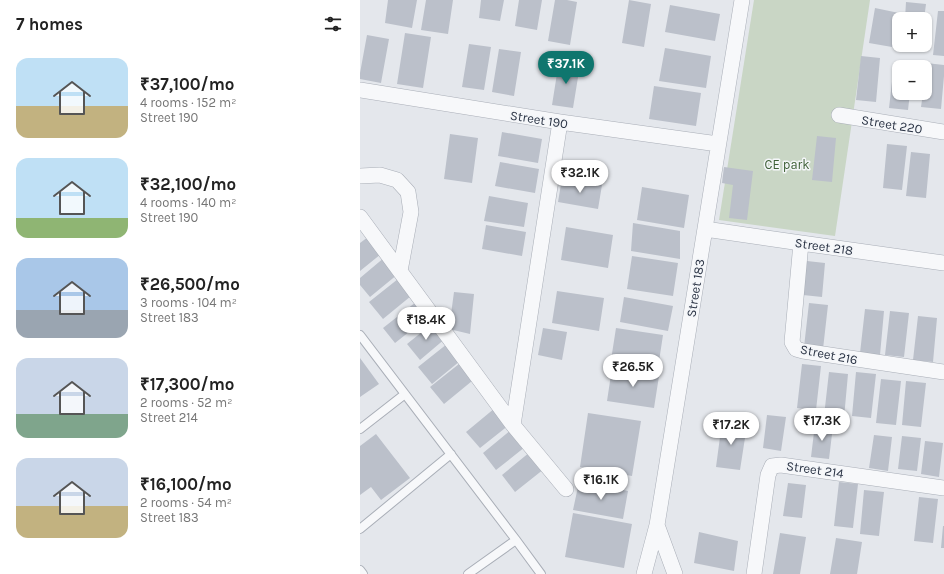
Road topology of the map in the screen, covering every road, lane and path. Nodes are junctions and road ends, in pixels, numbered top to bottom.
1 (742, 0) edge
2 (360, 90) edge
3 (839, 115) dead end
4 (560, 122) junction
5 (944, 132) edge
6 (718, 144) junction
7 (360, 176) edge
8 (360, 217) edge
9 (705, 229) junction
10 (801, 243) junction
11 (944, 263) edge
12 (400, 271) junction
13 (360, 335) edge
14 (944, 372) edge
15 (405, 394) junction
16 (513, 425) junction
17 (360, 429) edge
18 (451, 454) junction
19 (944, 488) edge
20 (566, 489) dead end
21 (657, 525) junction
22 (360, 529) edge
23 (516, 540) junction
24 (360, 570) edge
25 (363, 574) edge
26 (468, 574) edge
27 (541, 574) edge
28 (644, 574) edge
29 (675, 574) edge
30 (754, 574) edge

1 - 6 street, Street 183
2 - 4 street, Street 190
3 - 5 street, Street 220
4 - 6 street, Street 190
4 - 16 street
6 - 9 street, Street 183
7 - 12 street
8 - 12 street
9 - 10 street, Street 218
9 - 21 street, Street 183
10 - 11 street, Street 218
10 - 14 street, Street 216
12 - 16 street
13 - 15 lane
15 - 17 lane
15 - 18 lane
16 - 20 street
18 - 22 lane
18 - 23 lane
19 - 30 street, Street 214
21 - 28 street
21 - 29 street, Street 183
23 - 26 lane
23 - 27 lane
24 - 25 lane

